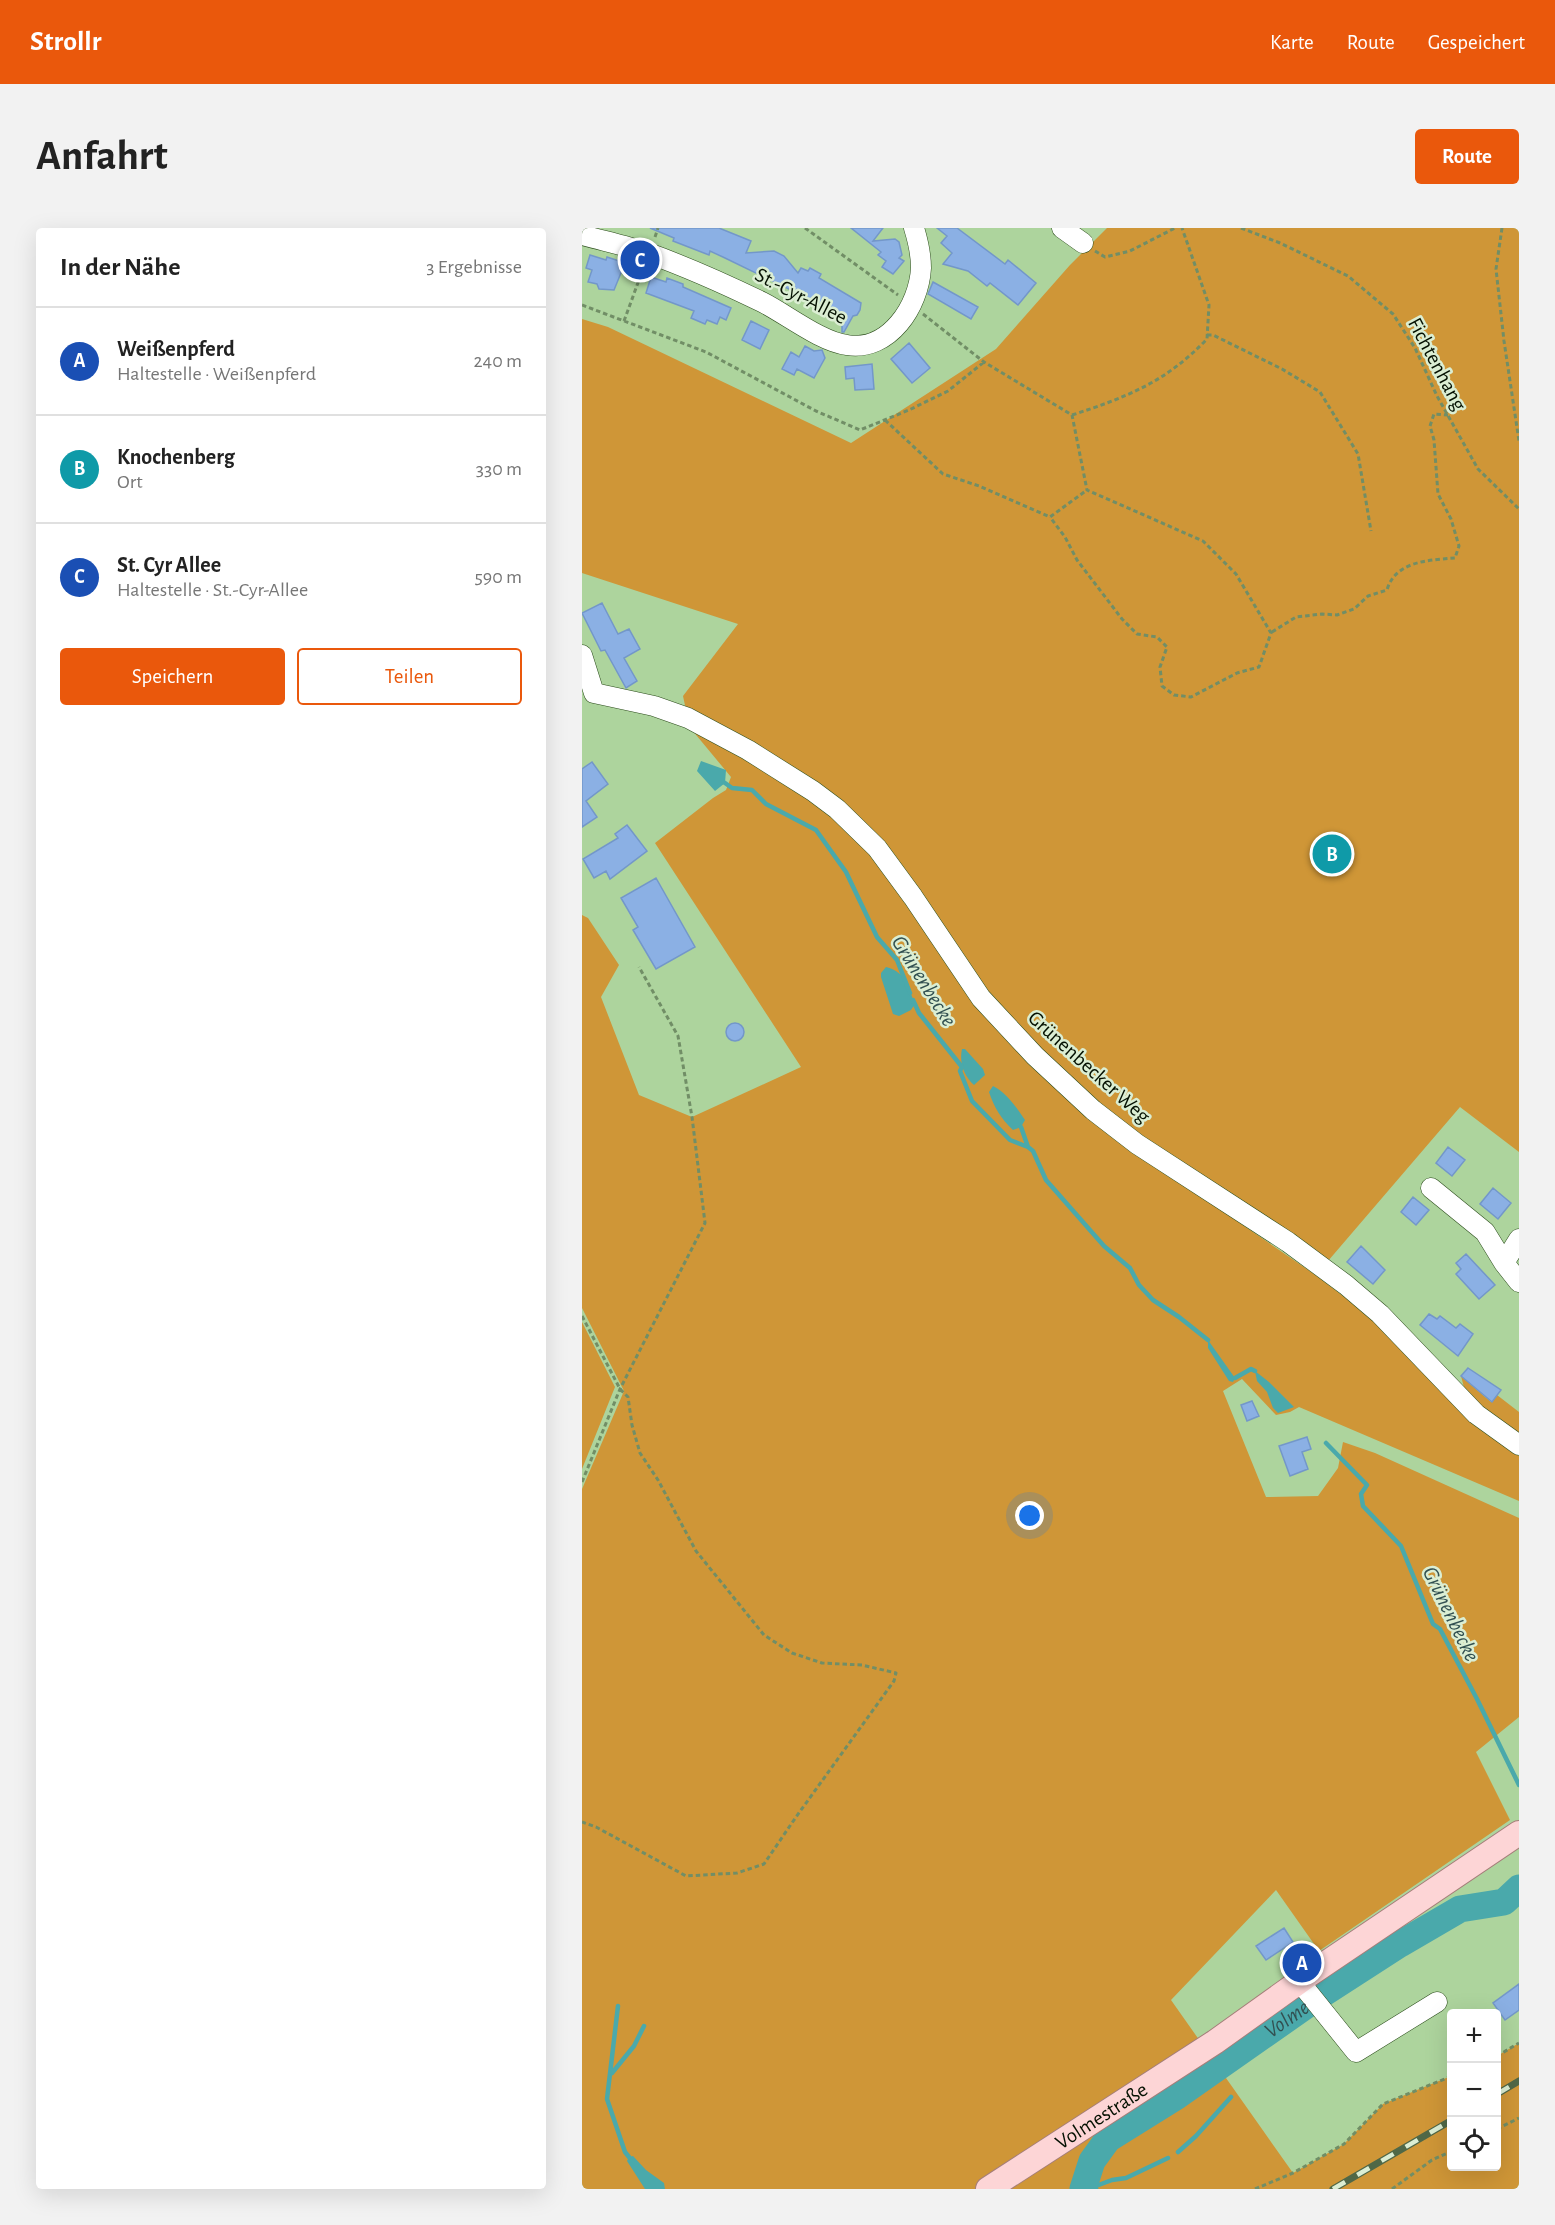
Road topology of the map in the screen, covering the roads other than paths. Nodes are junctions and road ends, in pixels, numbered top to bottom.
1 (914, 228) edge
2 (1062, 228) edge
3 (582, 235) edge
4 (1083, 243) road end
5 (582, 655) edge
6 (588, 696) edge
7 (1431, 1188) dead end
8 (1519, 1239) edge
9 (1504, 1263) junction
10 (1519, 1282) edge
11 (1519, 1445) edge
12 (1519, 1833) edge
13 (1304, 1987) junction
14 (1437, 2002) dead end
15 (988, 2189) edge

1 - 3 street, St.-Cyr-Allee
2 - 4 street
5 - 6 street
6 - 11 street, Grünenbecker Weg
7 - 9 street
8 - 9 street
9 - 10 street
12 - 13 main road, Volmestraße
13 - 14 street
13 - 15 main road, Volmestraße

